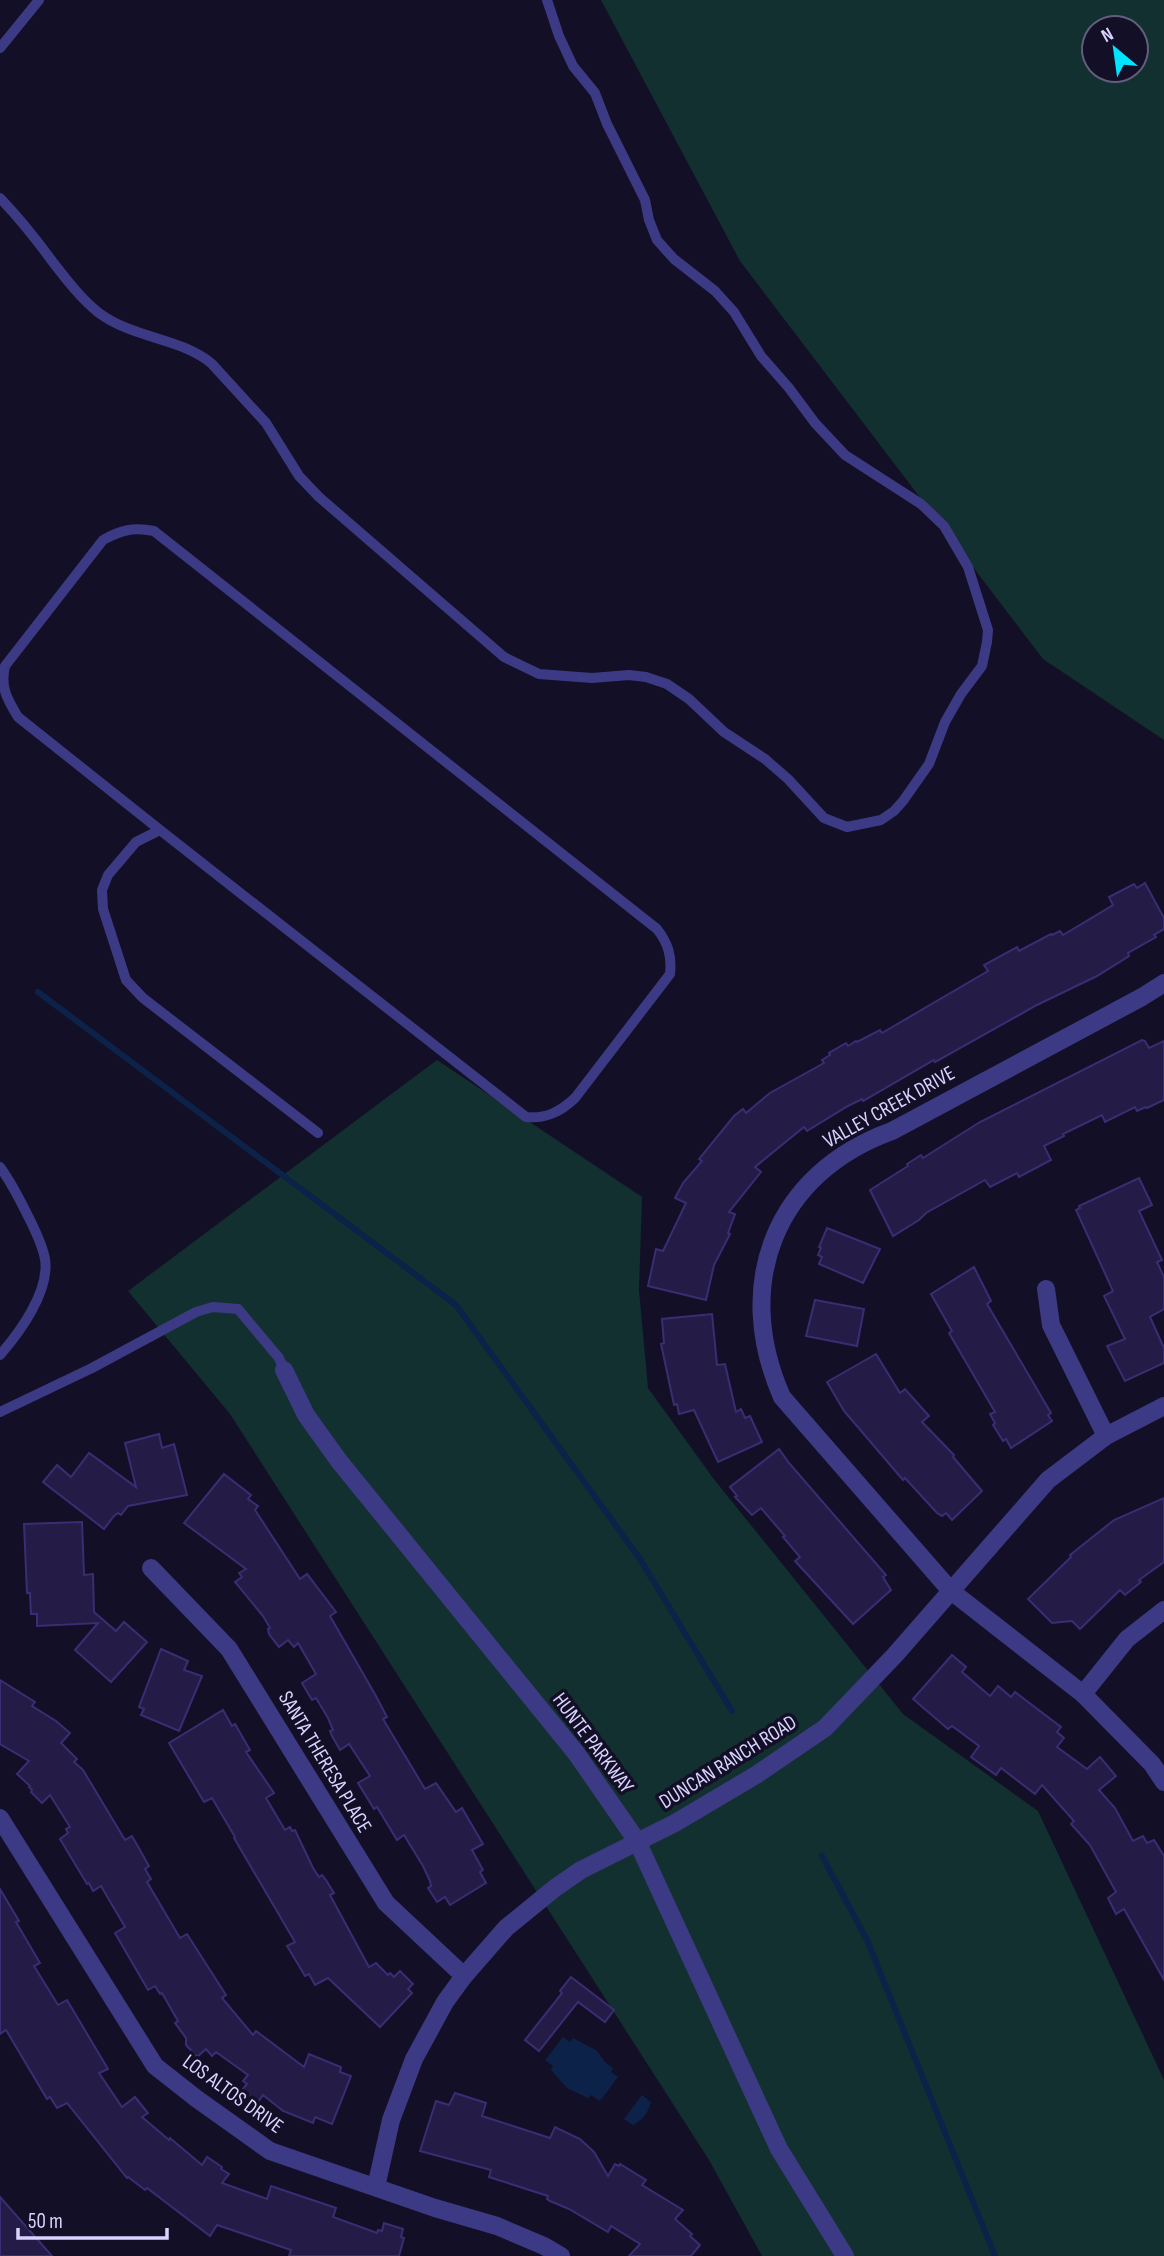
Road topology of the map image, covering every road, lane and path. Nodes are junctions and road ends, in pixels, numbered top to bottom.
1 (39, 0) edge
2 (547, 0) edge
3 (0, 48) edge
4 (0, 198) edge
5 (160, 830) junction
6 (1164, 983) edge
7 (318, 1133) dead end
8 (0, 1167) edge
9 (1046, 1289) dead end
10 (0, 1355) edge
11 (284, 1370) joint
12 (1164, 1406) edge
13 (0, 1412) edge
14 (1106, 1436) junction
15 (151, 1568) dead end
16 (951, 1591) junction
17 (1164, 1610) edge
18 (1083, 1694) junction
19 (1164, 1782) edge
20 (0, 1818) edge
21 (638, 1841) junction
22 (464, 1976) junction
23 (376, 2187) junction
24 (561, 2256) edge
25 (845, 2256) edge

1 - 3 lane
2 - 4 lane
5 - 5 lane
5 - 7 lane
6 - 16 street, VALLEY CREEK DRIVE
8 - 10 lane
9 - 14 street
11 - 13 lane
11 - 21 street, HUNTE PARKWAY
12 - 14 street, DUNCAN RANCH ROAD
14 - 16 street, DUNCAN RANCH ROAD
15 - 22 street, SANTA THERESA PLACE
16 - 18 street, VALLEY CREEK DRIVE
16 - 21 street, DUNCAN RANCH ROAD
17 - 18 street
18 - 19 street, VALLEY CREEK DRIVE
20 - 23 street, LOS ALTOS DRIVE
21 - 22 street, DUNCAN RANCH ROAD
21 - 25 street, HUNTE PARKWAY
22 - 23 street, DUNCAN RANCH ROAD
23 - 24 street, LOS ALTOS DRIVE

